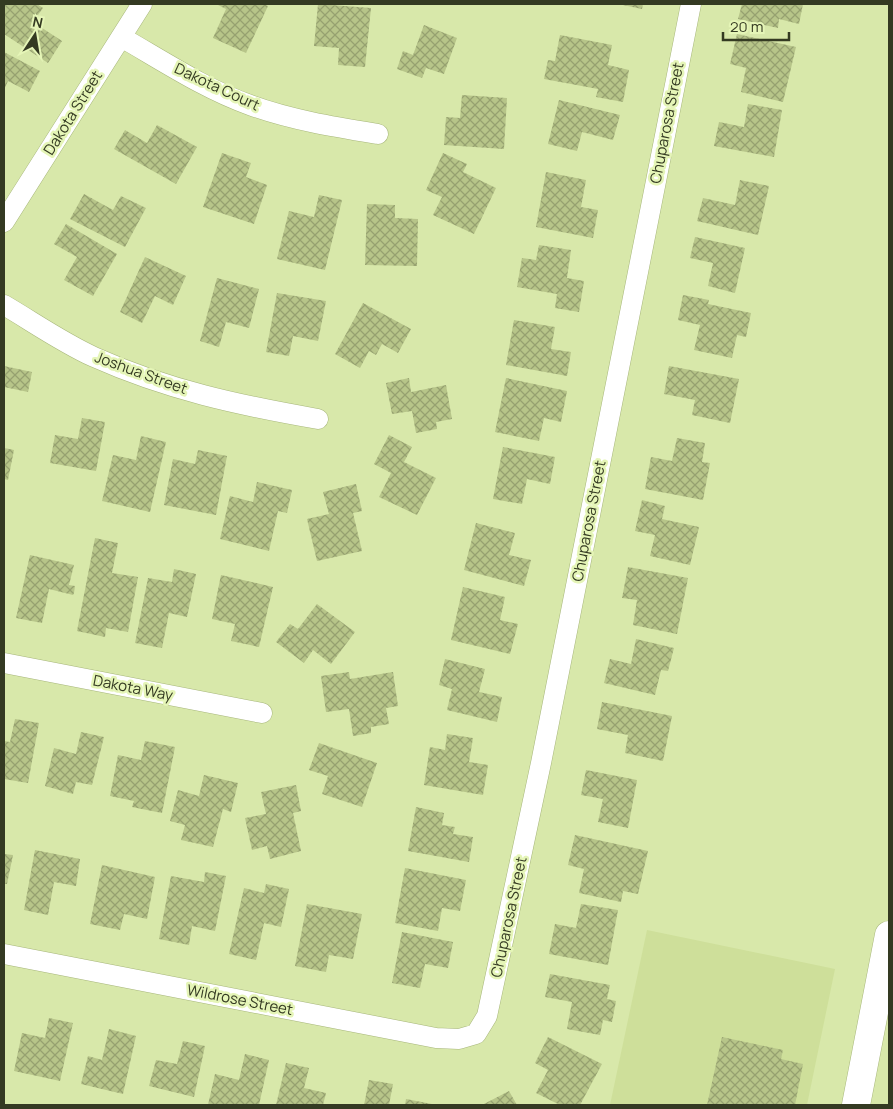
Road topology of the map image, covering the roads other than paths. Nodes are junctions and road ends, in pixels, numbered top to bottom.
1 (142, 4) edge
2 (691, 4) edge
3 (121, 37) junction
4 (378, 134) dead end
5 (4, 222) edge
6 (4, 305) edge
7 (318, 419) dead end
8 (4, 663) edge
9 (262, 713) dead end
10 (889, 935) edge
11 (4, 954) edge
12 (476, 1034) joint
13 (856, 1105) edge

1 - 3 street, Dakota Street
2 - 12 street, Chuparosa Street
3 - 4 street, Dakota Court
3 - 5 street, Dakota Street
6 - 7 street, Joshua Street
8 - 9 street, Dakota Way
10 - 13 main road
11 - 12 street, Wildrose Street

